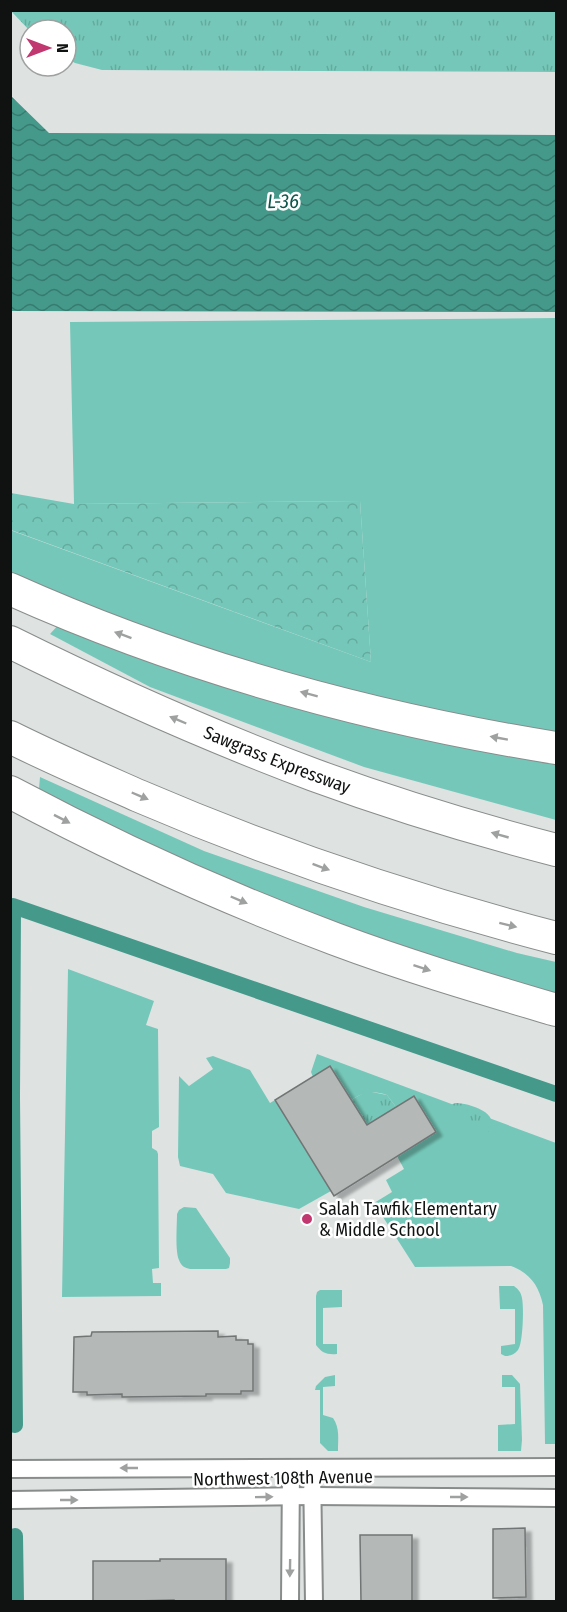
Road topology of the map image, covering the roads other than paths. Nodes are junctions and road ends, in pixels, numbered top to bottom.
1 (10, 589) edge
2 (10, 642) edge
3 (10, 737) edge
4 (556, 748) edge
5 (10, 792) edge
6 (556, 850) edge
7 (556, 938) edge
8 (556, 1010) edge
9 (556, 1467) edge
10 (291, 1468) junction
11 (312, 1468) junction
12 (10, 1469) edge
13 (312, 1496) junction
14 (291, 1497) junction
15 (556, 1497) edge
16 (10, 1500) edge
17 (290, 1602) edge
18 (314, 1602) edge

4 -> 1 highway
6 -> 2 highway, Sawgrass Expressway
3 -> 7 highway
5 -> 8 highway
9 - 11 street, Northwest 108th Avenue
10 - 11 street, Northwest 108th Avenue
10 -> 12 street, Northwest 108th Avenue
10 - 14 street
11 - 13 street
13 - 14 street, Northwest 108th Avenue
13 -> 15 street, Northwest 108th Avenue
13 - 18 street
16 -> 14 street, Northwest 108th Avenue
14 -> 17 street

